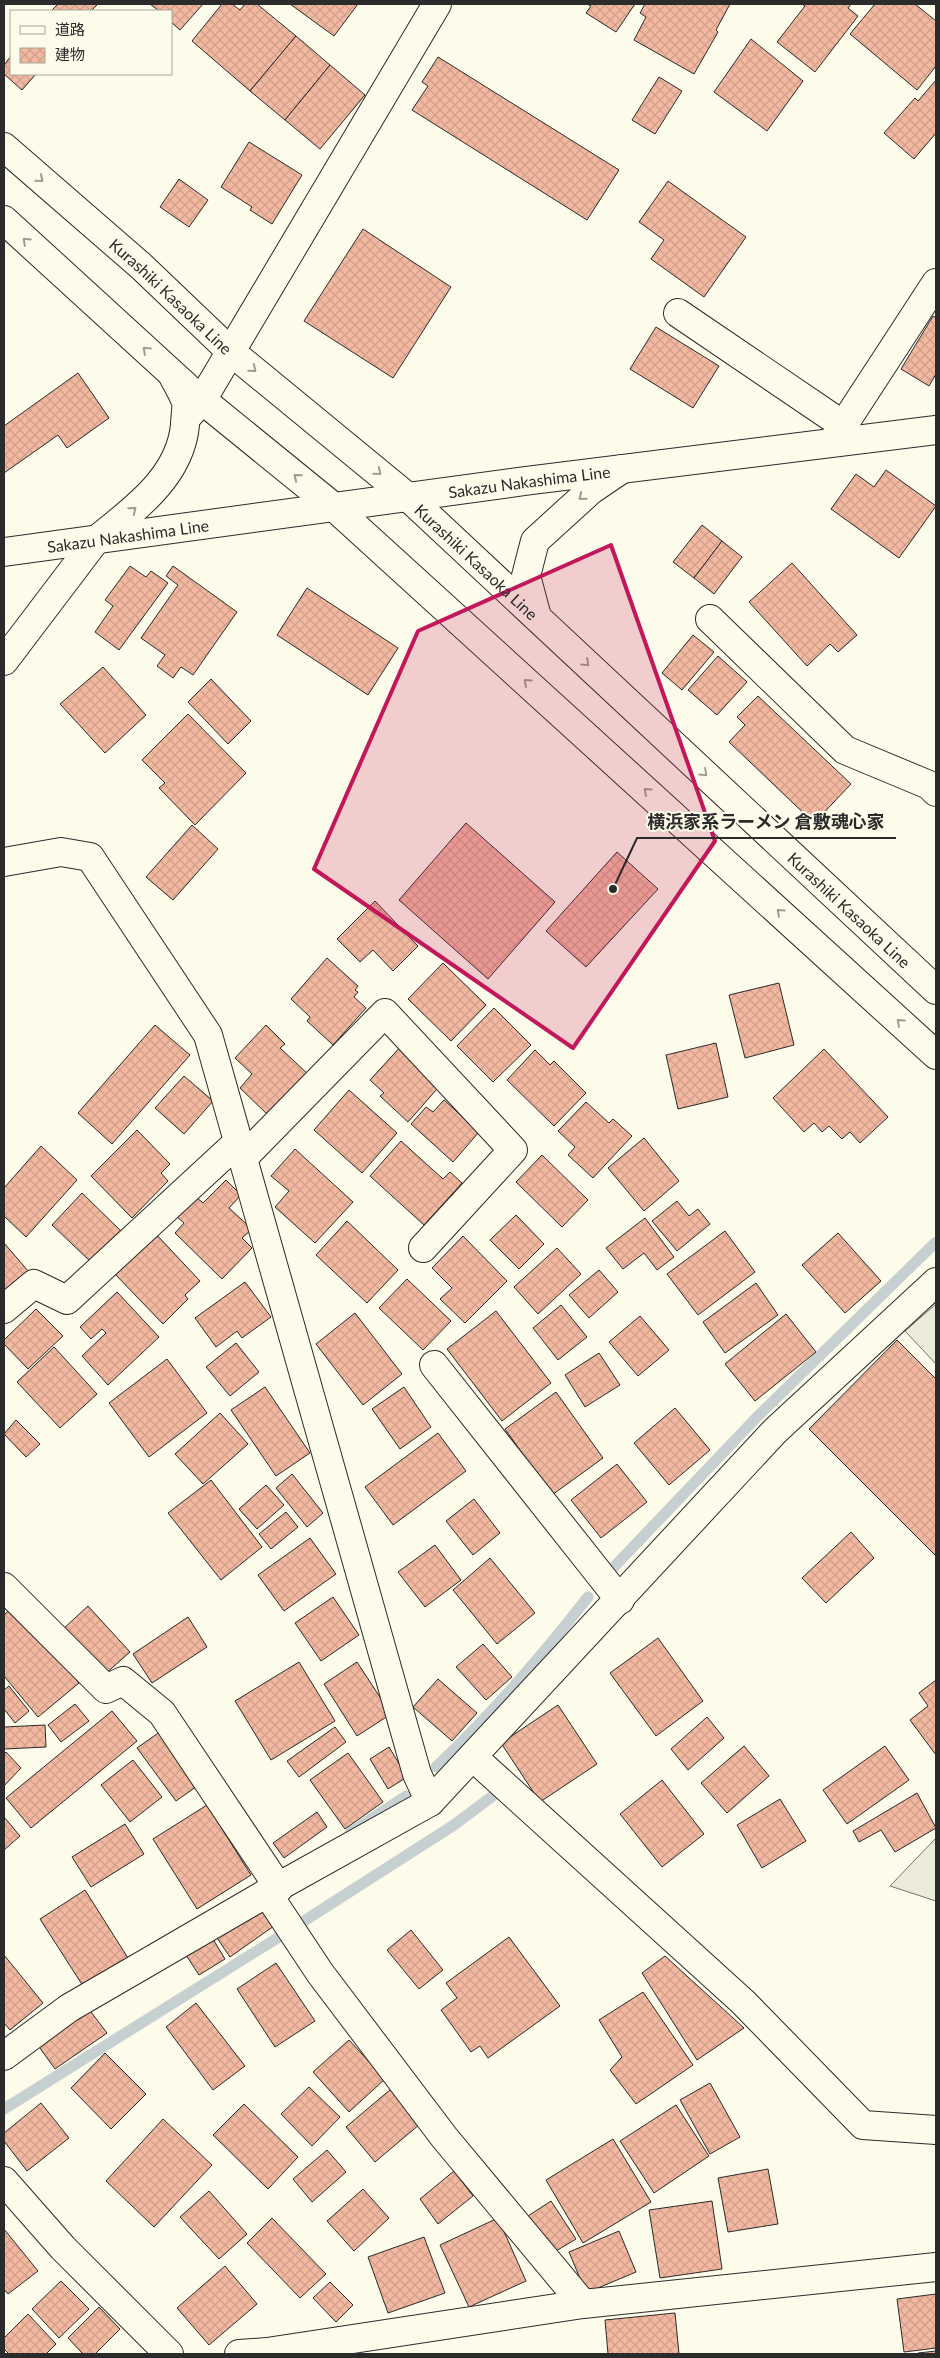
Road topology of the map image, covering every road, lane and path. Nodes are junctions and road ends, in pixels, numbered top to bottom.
1 (437, 4) edge
2 (4, 147) edge
3 (4, 220) edge
4 (936, 283) edge
5 (678, 313) dead end
6 (230, 351) junction
7 (193, 409) junction
8 (936, 430) edge
9 (838, 434) junction
10 (622, 469) junction
11 (409, 498) junction
12 (335, 508) junction
13 (95, 541) junction
14 (4, 552) edge
15 (537, 617) junction
16 (710, 619) dead end
17 (4, 661) edge
18 (936, 792) edge
19 (4, 862) edge
20 (936, 990) edge
21 (936, 1055) edge
22 (241, 1150) junction
23 (423, 1248) dead end
24 (936, 1282) edge
25 (4, 1309) edge
26 (434, 1365) dead end
27 (4, 1587) edge
28 (620, 1600) junction
29 (473, 1757) junction
30 (430, 1802) junction
31 (273, 1884) junction
32 (4, 2056) edge
33 (936, 2130) edge
34 (4, 2181) edge
35 (936, 2266) edge
36 (583, 2304) junction
37 (169, 2354) edge
38 (239, 2354) edge

1 - 6 street
2 -> 6 street, Kurashiki Kasaoka Line
7 -> 3 street
4 - 9 street
5 - 9 street
6 - 7 street
6 -> 11 street, Kurashiki Kasaoka Line
12 -> 7 street
13 -> 7 street
8 - 9 street, Sakazu Nakashima Line
9 - 10 street, Sakazu Nakashima Line
10 - 11 street, Sakazu Nakashima Line
10 -> 15 street
11 - 12 street, Sakazu Nakashima Line
11 - 15 street, Kurashiki Kasaoka Line
12 - 13 street, Sakazu Nakashima Line
21 -> 12 street
13 - 14 street, Sakazu Nakashima Line
13 - 17 street
15 -> 20 street, Kurashiki Kasaoka Line
16 - 18 street
19 - 22 street
22 - 23 street
22 - 25 street
22 - 30 street
24 - 28 street
26 - 28 street
27 - 31 street
28 - 29 street
29 - 30 street
29 - 33 street
30 - 31 street
31 - 32 street
31 - 36 street
34 - 37 street
35 - 36 street
36 - 38 street

